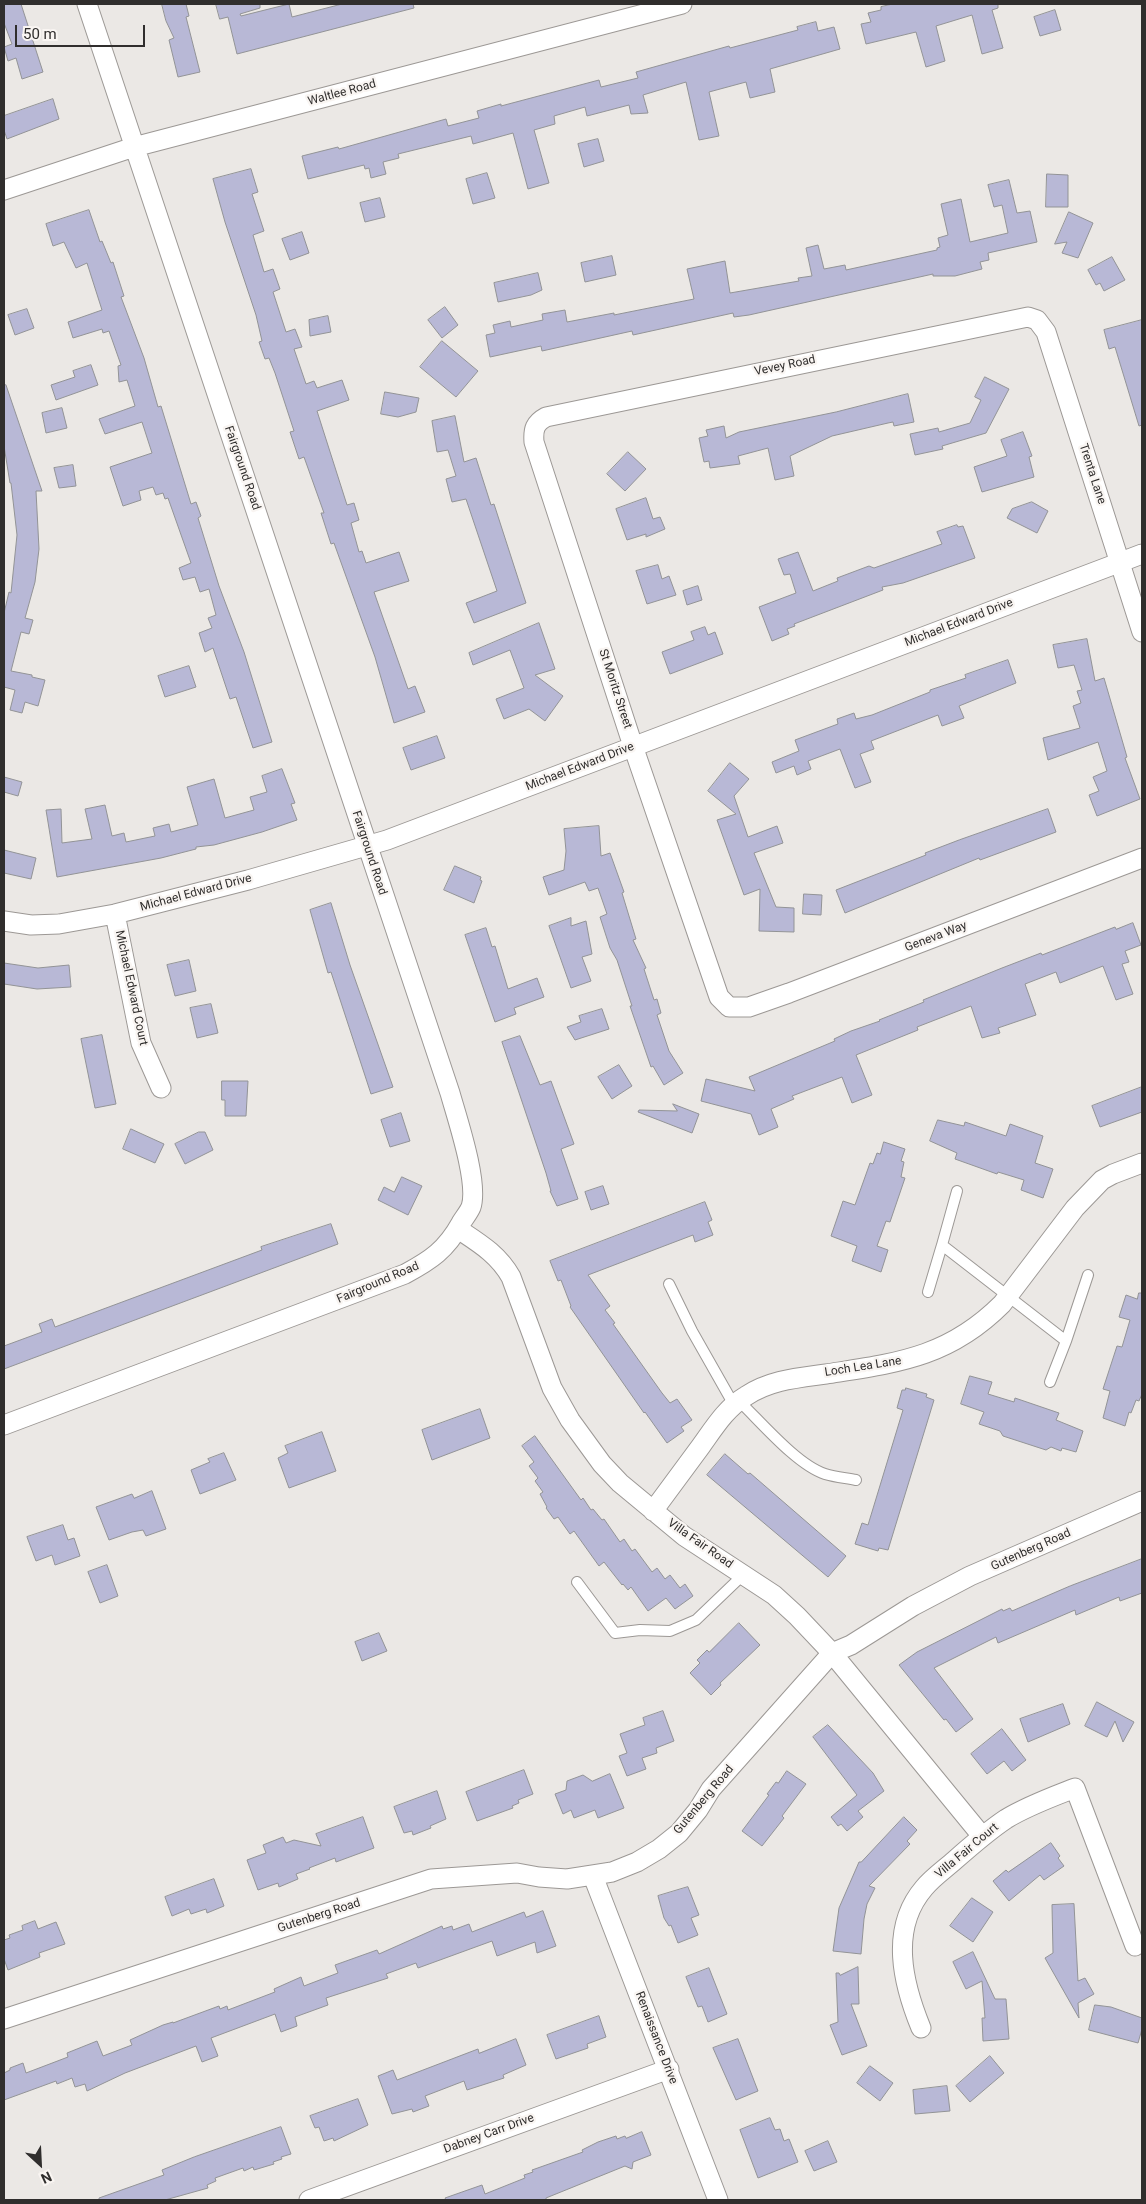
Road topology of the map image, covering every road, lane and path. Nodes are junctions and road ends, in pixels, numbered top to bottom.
1 (87, 4) edge
2 (682, 4) edge
3 (134, 147) junction
4 (4, 190) edge
5 (1037, 320) joint
6 (536, 424) joint
7 (1142, 554) edge
8 (1120, 562) junction
9 (1142, 632) edge
10 (633, 746) junction
11 (366, 845) junction
12 (1142, 858) edge
13 (115, 914) junction
14 (4, 921) edge
15 (728, 1007) joint
16 (161, 1088) dead end
17 (1142, 1162) edge
18 (957, 1191) dead end
19 (458, 1229) junction
20 (942, 1245) junction
21 (1088, 1275) dead end
22 (669, 1284) dead end
23 (928, 1292) dead end
24 (1009, 1296) junction
25 (1066, 1341) junction
26 (1050, 1382) dead end
27 (736, 1403) junction
28 (4, 1425) edge
29 (856, 1480) dead end
30 (1142, 1501) edge
31 (653, 1511) junction
32 (744, 1574) junction
33 (577, 1582) dead end
34 (832, 1653) junction
35 (982, 1836) junction
36 (593, 1876) junction
37 (1135, 1946) dead end
38 (4, 2019) edge
39 (921, 2028) dead end
40 (669, 2069) junction
41 (309, 2200) edge
42 (718, 2200) edge

1 - 3 street, Fairground Road
2 - 3 street, Waltlee Road
3 - 4 street, Waltlee Road
3 - 11 street, Fairground Road
5 - 6 street, Vevey Road
5 - 8 street, Trenta Lane
6 - 10 street, St Moritz Street
7 - 8 street, Michael Edward Drive
8 - 9 street, Trenta Lane
8 - 10 street, Michael Edward Drive
10 - 11 street, Michael Edward Drive
10 - 15 street, St Moritz Street
11 - 13 street, Michael Edward Drive
11 - 19 street, Fairground Road
12 - 15 street, Geneva Way
13 - 14 street, Michael Edward Drive
13 - 16 street, Michael Edward Court
17 - 24 street, Loch Lea Lane
18 - 20 lane
19 - 28 street, Fairground Road
19 - 31 street, Villa Fair Road
20 - 23 lane
20 - 24 lane
21 - 25 lane
22 - 27 lane
24 - 25 lane
24 - 27 street, Loch Lea Lane
25 - 26 lane
27 - 29 lane
27 - 31 street, Loch Lea Lane
30 - 34 street, Gutenberg Road
31 - 32 street, Villa Fair Road
32 - 33 lane
32 - 34 street, Villa Fair Road
34 - 35 street, Villa Fair Road
34 - 36 street, Gutenberg Road
35 - 37 street, Villa Fair Court
35 - 39 street, Villa Fair Court
36 - 38 street, Gutenberg Road
36 - 40 street, Renaissance Drive
40 - 41 street, Dabney Carr Drive
40 - 42 street, Renaissance Drive

